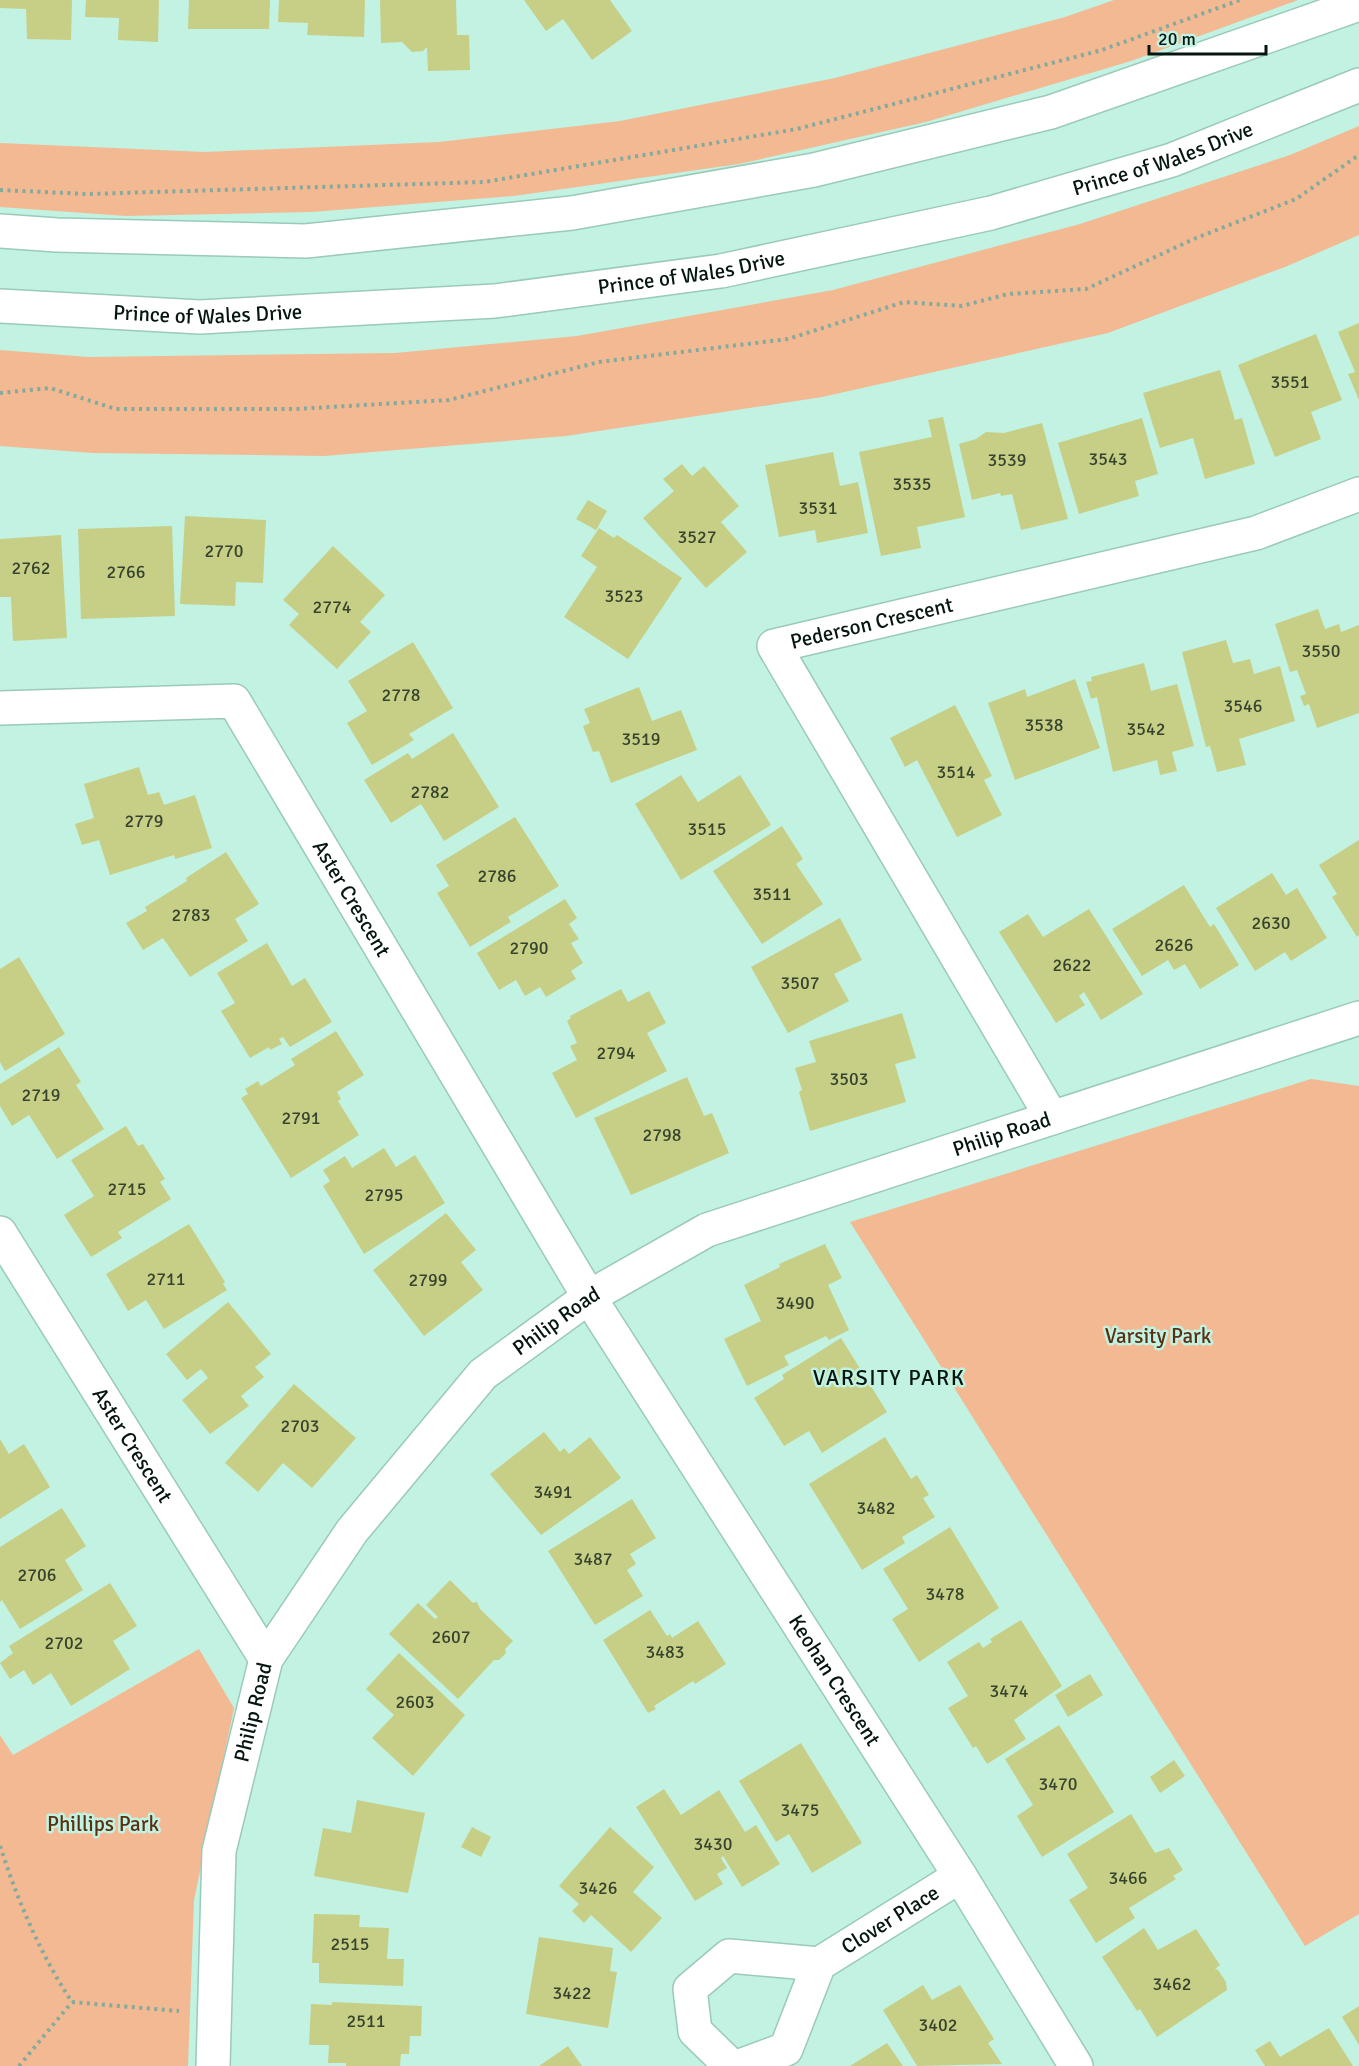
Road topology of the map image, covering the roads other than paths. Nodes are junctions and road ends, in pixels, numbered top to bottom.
1 (1359, 4) edge
2 (1359, 85) edge
3 (0, 231) edge
4 (0, 306) edge
5 (1359, 494) edge
6 (0, 708) edge
7 (1359, 1018) edge
8 (1052, 1118) junction
9 (0, 1233) edge
10 (589, 1297) junction
11 (266, 1659) junction
12 (960, 1876) junction
13 (819, 1964) junction
14 (213, 2066) edge
15 (731, 2066) edge
16 (740, 2066) edge
17 (1076, 2066) edge

1 - 3 street
2 - 4 street, Prince of Wales Drive
5 - 8 street, Pederson Crescent
6 - 10 street, Aster Crescent
7 - 8 street, Philip Road
8 - 10 street, Philip Road
9 - 11 street, Aster Crescent
10 - 11 street, Philip Road
10 - 12 street, Keohan Crescent
11 - 14 street, Philip Road
12 - 13 street, Clover Place
12 - 17 street, Keohan Crescent
13 - 15 street, Clover Place
13 - 16 street, Clover Place

